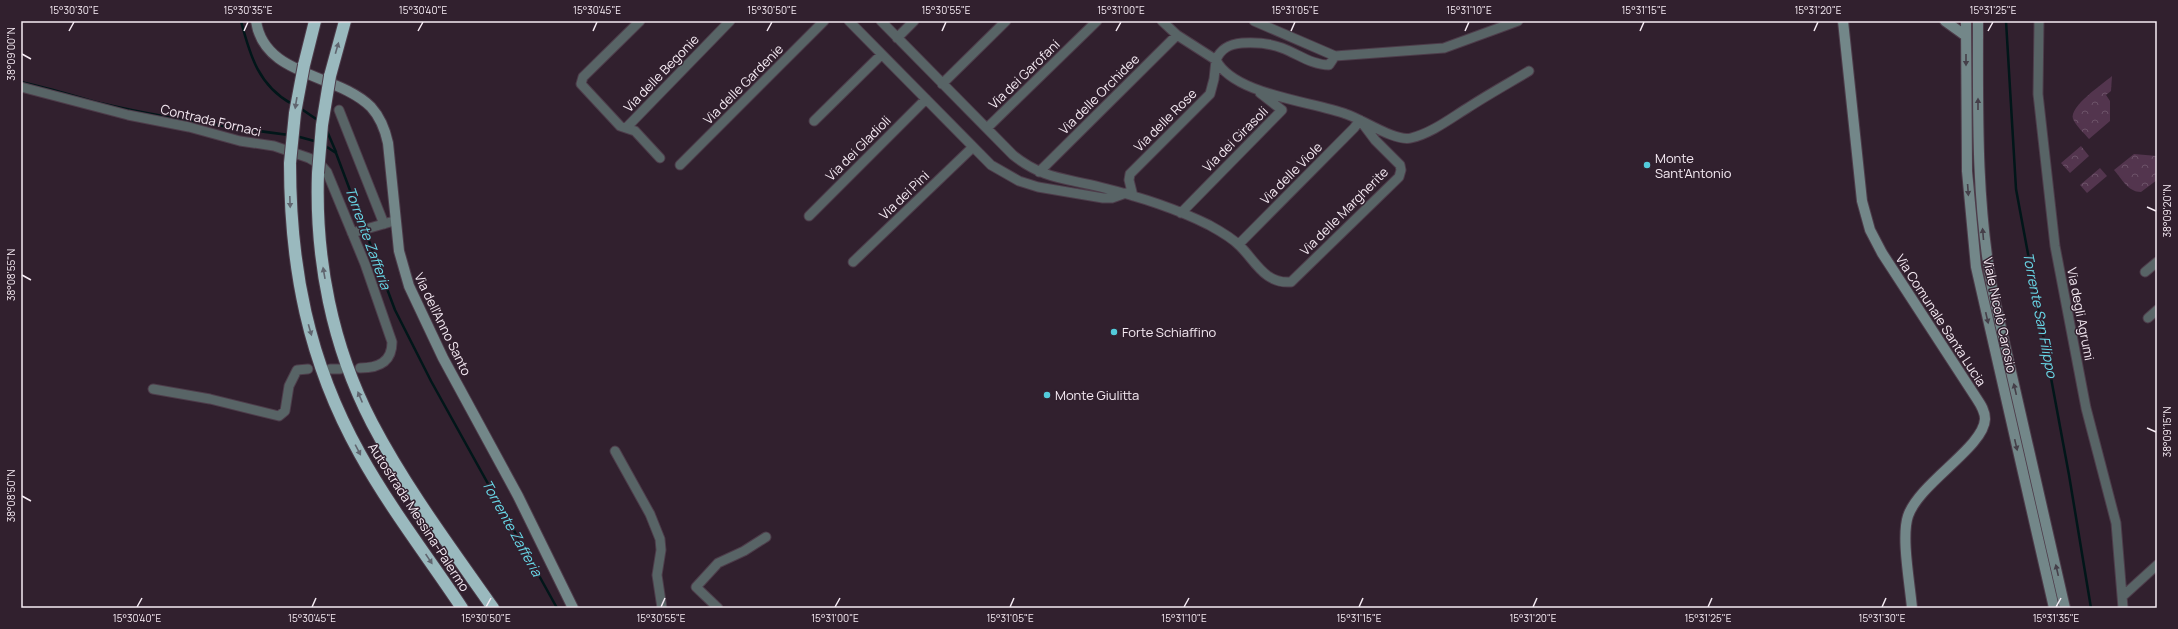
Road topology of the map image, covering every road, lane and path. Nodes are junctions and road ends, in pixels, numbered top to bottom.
1 (256, 21) edge
2 (316, 21) edge
3 (345, 21) edge
4 (640, 21) edge
5 (730, 21) edge
6 (824, 21) edge
7 (849, 21) edge
8 (881, 21) edge
9 (914, 21) edge
10 (1006, 21) edge
11 (1097, 21) edge
12 (1162, 21) edge
13 (1254, 21) edge
14 (1518, 21) edge
15 (1843, 21) edge
16 (1945, 21) edge
17 (1966, 21) edge
18 (1978, 21) edge
19 (2039, 21) edge
20 (1178, 35) junction
21 (1966, 36) junction
22 (898, 38) junction
23 (882, 55) junction
24 (1335, 56) junction
25 (1216, 60) junction
26 (1529, 71) dead end
27 (942, 84) junction
28 (21, 87) edge
29 (1254, 88) junction
30 (926, 99) junction
31 (340, 110) dead end
32 (1360, 120) junction
33 (814, 121) dead end
34 (627, 127) junction
35 (986, 128) junction
36 (973, 147) junction
37 (660, 158) dead end
38 (680, 165) dead end
39 (1040, 172) junction
40 (1129, 194) junction
41 (1181, 213) junction
42 (809, 216) dead end
43 (394, 221) junction
44 (383, 224) junction
45 (354, 232) junction
46 (1239, 244) junction
47 (854, 262) dead end
48 (2157, 262) edge
49 (2145, 272) dead end
50 (2157, 310) edge
51 (2148, 318) dead end
52 (340, 368) dead end
53 (360, 368) dead end
54 (308, 369) dead end
55 (330, 369) dead end
56 (153, 389) dead end
57 (615, 451) dead end
58 (766, 538) dead end
59 (2157, 566) edge
60 (2122, 596) junction
61 (462, 608) edge
62 (492, 608) edge
63 (573, 608) edge
64 (662, 608) edge
65 (718, 608) edge
66 (1912, 608) edge
67 (2054, 608) edge
68 (2066, 608) edge
69 (2123, 608) edge

1 - 43 street, Via dell'Anno Santo
2 -> 61 highway, Autostrada Messina-Palermo, bridge
62 -> 3 highway, Autostrada Messina-Palermo, bridge
4 - 34 street
5 - 34 street, Via delle Begonie
6 - 38 street, Via delle Gardenie
7 - 23 street
8 - 22 street
9 - 22 street
10 - 27 street
11 - 35 street, Via dei Garofani
12 - 20 street
13 - 24 street
14 - 24 street
15 - 66 street, Via Comunale Santa Lucia
16 - 21 street
17 - 21 street, Viale Nicolò Carosio
68 -> 18 street, Viale Nicolò Carosio
19 - 60 street, Via degli Agrumi
20 - 25 street
20 - 39 street, Via delle Orchidee
21 -> 67 street, Viale Nicolò Carosio
22 - 27 street
23 - 30 street
23 - 33 street
24 - 25 street
25 - 29 street
25 - 40 street, Via delle Rose
26 - 32 street
27 - 35 street
28 - 45 street, Contrada Fornaci
29 - 32 street
29 - 41 street, Via dei Girasoli
30 - 36 street
30 - 42 street, Via dei Gladioli
31 - 44 street
32 - 46 street, Via delle Viole
32 - 46 street, Via delle Margherite
34 - 37 street
35 - 39 street
36 - 40 street
36 - 47 street, Via dei Pini
39 - 40 street
40 - 41 street
41 - 46 street
43 - 44 street
43 - 63 street, Via dell'Anno Santo
44 - 45 street
45 - 53 street, Contrada Fornaci
48 - 49 street
50 - 51 street
52 - 55 street
54 - 56 street
57 - 64 street
58 - 65 street
59 - 60 street
60 - 69 street, Via degli Agrumi

